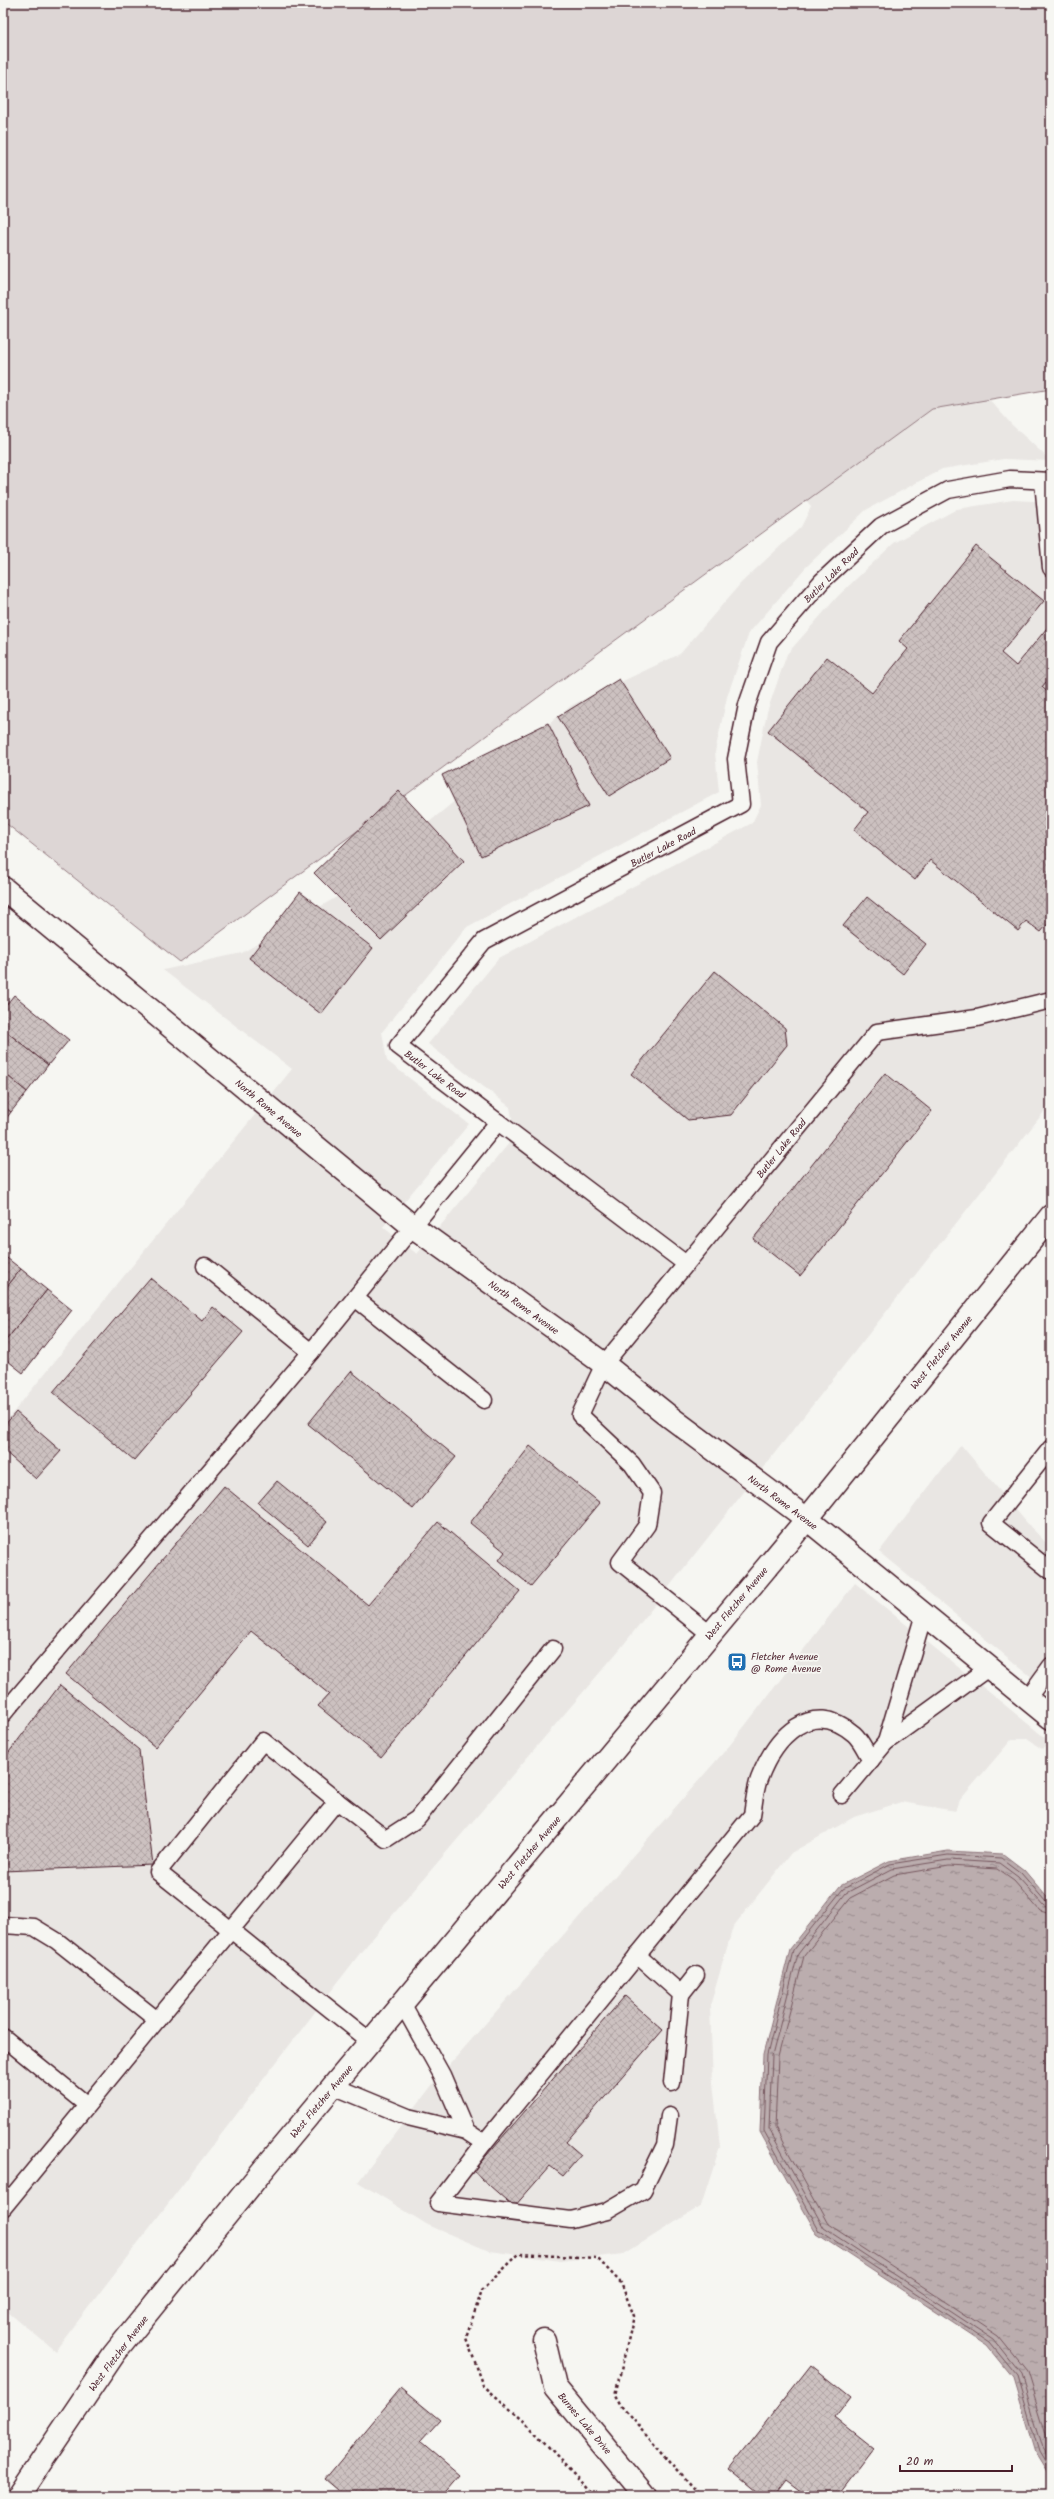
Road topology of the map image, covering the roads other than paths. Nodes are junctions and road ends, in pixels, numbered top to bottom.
1 (1047, 481) edge
2 (1051, 568) edge
3 (3, 888) edge
4 (1051, 1000) edge
5 (498, 1122) junction
6 (1051, 1216) edge
7 (412, 1226) junction
8 (686, 1264) junction
9 (206, 1266) dead end
10 (355, 1298) junction
11 (311, 1352) junction
12 (604, 1364) junction
13 (484, 1400) dead end
14 (1051, 1448) edge
15 (807, 1519) junction
16 (1051, 1571) edge
17 (924, 1614) junction
18 (710, 1634) junction
19 (553, 1649) dead end
20 (1051, 1666) edge
21 (988, 1668) junction
22 (1027, 1699) junction
23 (3, 1714) edge
24 (1051, 1718) edge
25 (886, 1742) junction
26 (871, 1760) junction
27 (842, 1795) dead end
28 (337, 1801) junction
29 (3, 1925) edge
30 (231, 1930) junction
31 (637, 1955) junction
32 (696, 1975) dead end
33 (681, 1994) junction
34 (402, 2002) junction
35 (157, 2020) junction
36 (3, 2037) edge
37 (370, 2041) junction
38 (672, 2083) dead end
39 (333, 2086) junction
40 (87, 2105) junction
41 (669, 2116) dead end
42 (466, 2131) junction
43 (484, 2143) junction
44 (3, 2208) edge
45 (544, 2340) dead end
46 (18, 2496) edge
47 (645, 2496) edge

1 - 2 lane
1 - 5 lane, Butler Lake Road
3 - 7 main road, North Rome Avenue
4 - 8 lane, Butler Lake Road
5 - 7 lane
5 - 8 lane
6 - 15 main road, West Fletcher Avenue
7 - 10 lane
7 - 12 main road, North Rome Avenue
8 - 12 lane, Butler Lake Road
9 - 11 lane
10 - 11 lane
10 - 13 lane
11 - 23 lane
12 - 15 main road, North Rome Avenue
12 - 18 lane, Butler Lake Road
14 - 16 lane
15 - 17 main road, North Rome Avenue
15 - 18 main road, West Fletcher Avenue
17 - 21 main road, North Rome Avenue
17 - 25 lane
18 - 34 main road, West Fletcher Avenue
19 - 28 lane
20 - 22 lane
21 - 22 main road, North Rome Avenue
21 - 25 lane
22 - 24 main road, North Rome Avenue
25 - 26 lane
26 - 27 lane
26 - 31 lane
28 - 30 lane
28 - 30 lane
29 - 35 lane
30 - 35 lane
30 - 37 lane
31 - 33 lane
31 - 43 lane
32 - 33 lane
33 - 38 lane
34 - 37 main road, West Fletcher Avenue
34 - 42 lane
35 - 40 lane
36 - 40 lane
37 - 39 main road, West Fletcher Avenue
39 - 42 lane
39 - 46 main road, West Fletcher Avenue
40 - 44 lane
41 - 43 lane
42 - 43 lane
45 - 47 main road, Burnes Lake Drive

